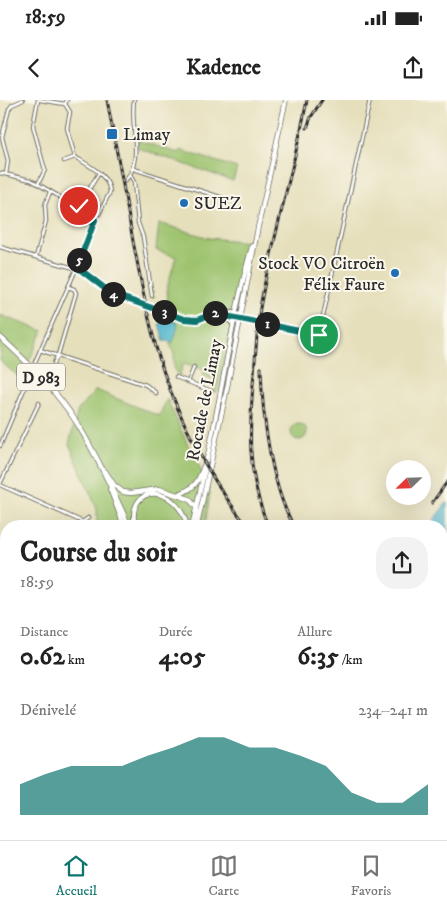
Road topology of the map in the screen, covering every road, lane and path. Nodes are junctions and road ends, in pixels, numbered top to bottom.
1 (23, 100) edge
2 (39, 100) edge
3 (67, 100) edge
4 (134, 100) edge
5 (286, 100) edge
6 (370, 100) edge
7 (65, 104) junction
8 (75, 157) junction
9 (64, 161) dead end
10 (134, 169) junction
11 (0, 173) edge
12 (98, 173) junction
13 (6, 174) junction
14 (130, 175) junction
15 (125, 180) dead end
16 (38, 184) junction
17 (50, 192) junction
18 (226, 199) dead end
19 (78, 207) junction
20 (94, 217) junction
21 (0, 247) edge
22 (36, 257) junction
23 (77, 267) junction
24 (68, 286) junction
25 (152, 296) dead end
26 (222, 313) junction
27 (226, 316) junction
28 (237, 316) junction
29 (233, 325) junction
30 (0, 337) edge
31 (40, 350) junction
32 (58, 355) junction
33 (35, 362) dead end
34 (54, 363) dead end
35 (194, 367) dead end
36 (31, 373) dead end
37 (176, 377) dead end
38 (188, 382) junction
39 (211, 391) dead end
40 (156, 393) dead end
41 (40, 404) dead end
42 (0, 446) edge
43 (207, 458) junction
44 (98, 460) junction
45 (2, 476) edge
46 (109, 484) junction
47 (0, 485) edge
48 (179, 494) junction
49 (196, 507) junction
50 (88, 518) dead end
51 (79, 520) edge
52 (86, 520) edge
53 (122, 520) edge
54 (126, 520) edge
55 (134, 520) edge
56 (185, 520) edge
57 (193, 520) edge
58 (197, 520) edge
59 (198, 520) edge

1 - 13 street
2 - 7 street
2 - 16 street
3 - 7 street
4 - 10 street
5 - 28 main road, Rocade de Limay
6 - 28 street
7 - 8 street
8 - 9 street
8 - 12 street
10 - 14 street
10 - 18 street
11 - 13 street
12 - 19 street
12 - 20 street
13 - 16 street
14 - 15 street
14 - 25 street
16 - 17 street
17 - 19 street
17 - 22 street
19 - 20 street
20 - 23 street
21 - 22 street
22 - 23 street
23 - 24 street
23 - 26 street
24 - 31 street
24 - 32 street
26 - 27 street
26 - 28 street
27 - 28 street
27 - 29 street
28 - 29 main road, Rocade de Limay
28 - 59 main road, Rocade de Limay
29 - 43 main road, Rocade de Limay
30 - 44 main road, D 983
31 - 32 street
31 - 33 street
32 - 34 street
32 - 40 street
35 - 38 street
36 - 42 street
37 - 38 street
38 - 39 street
41 - 45 street
43 - 48 main road
43 - 49 main road, Rocade de Limay
44 - 46 main road, D 983
44 - 48 main road
45 - 47 street
46 - 53 main road
46 - 54 main road, D 983
47 - 51 street
48 - 49 main road
49 - 57 main road, Rocade de Limay
49 - 58 main road
50 - 52 street
55 - 56 main road

